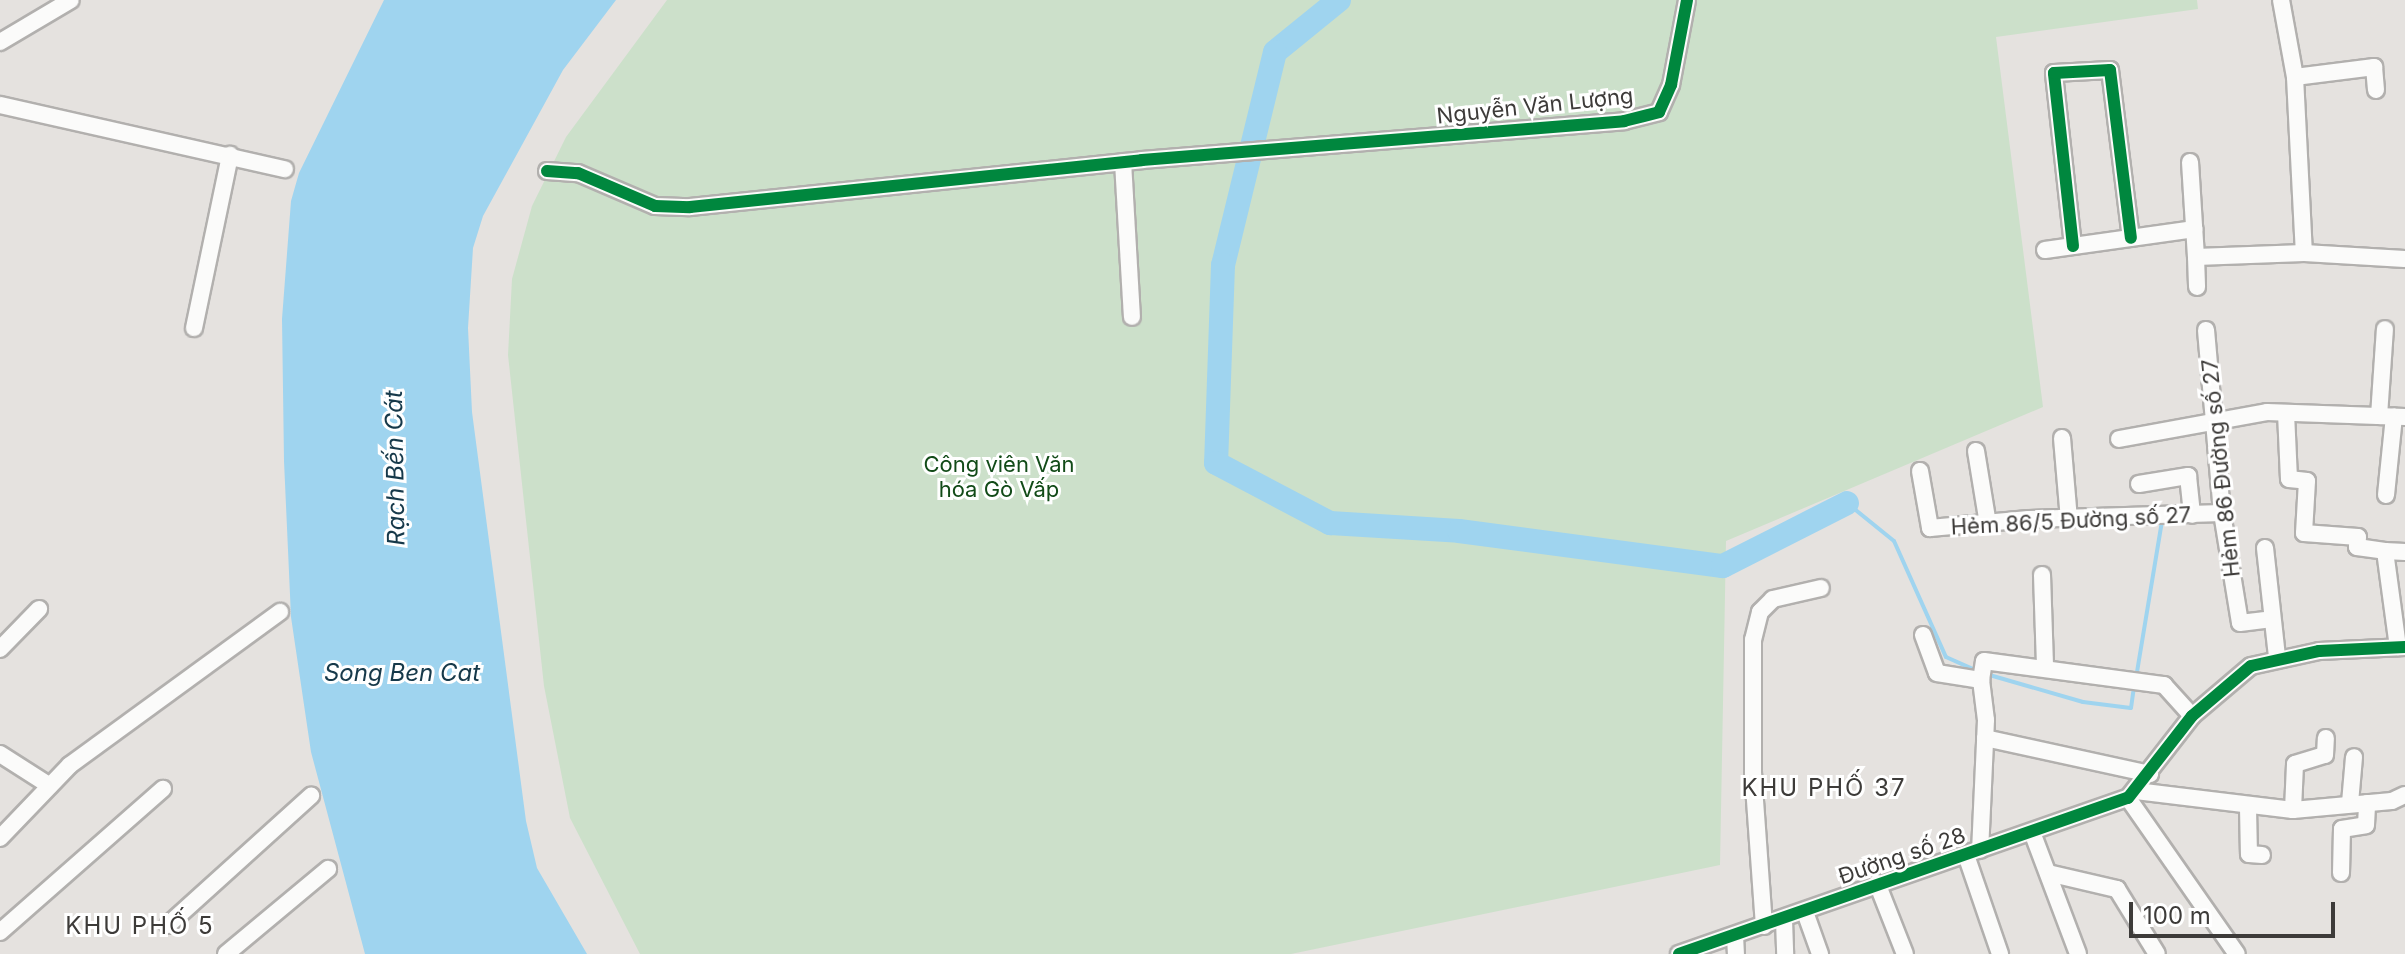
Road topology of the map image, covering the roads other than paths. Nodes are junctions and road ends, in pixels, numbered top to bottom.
1 (71, 0) edge
2 (1687, 0) edge
3 (2281, 0) edge
4 (0, 42) edge
5 (2295, 77) junction
6 (2376, 90) dead end
7 (0, 105) edge
8 (230, 155) junction
9 (1123, 162) junction
10 (2190, 162) dead end
11 (285, 169) dead end
12 (547, 171) dead end
13 (2195, 229) junction
14 (2131, 238) junction
15 (2073, 246) junction
16 (2045, 250) dead end
17 (2304, 253) junction
18 (2196, 257) junction
19 (2405, 259) edge
20 (2197, 287) dead end
21 (1132, 317) dead end
22 (194, 328) dead end
23 (2385, 329) dead end
24 (2206, 330) dead end
25 (2286, 413) junction
26 (2393, 416) edge
27 (2214, 420) junction
28 (2062, 438) dead end
29 (2119, 439) dead end
30 (1976, 451) dead end
31 (1920, 471) dead end
32 (2139, 484) dead end
33 (2386, 495) dead end
34 (2222, 513) junction
35 (2192, 515) junction
36 (2069, 520) junction
37 (1988, 524) junction
38 (2265, 548) dead end
39 (2385, 551) junction
40 (2405, 552) edge
41 (2042, 575) dead end
42 (1821, 588) dead end
43 (39, 609) dead end
44 (280, 612) dead end
45 (2272, 619) junction
46 (1923, 635) dead end
47 (2402, 647) edge
48 (0, 649) edge
49 (2277, 657) junction
50 (2045, 667) junction
51 (1981, 680) junction
52 (2192, 716) junction
53 (1985, 738) junction
54 (2326, 738) dead end
55 (0, 754) edge
56 (2354, 757) dead end
57 (2150, 774) junction
58 (50, 786) junction
59 (163, 789) dead end
60 (2132, 794) junction
61 (2405, 795) edge
62 (311, 796) dead end
63 (2359, 803) junction
64 (2248, 808) junction
65 (2293, 810) junction
66 (2032, 832) junction
67 (2, 833) edge
68 (1973, 853) junction
69 (2262, 855) dead end
70 (328, 869) dead end
71 (2048, 873) junction
72 (2341, 873) dead end
73 (1877, 883) junction
74 (1805, 912) junction
75 (1784, 920) junction
76 (168, 925) dead end
77 (1764, 926) junction
78 (0, 932) edge
79 (1735, 936) junction
80 (1681, 953) edge
81 (226, 954) edge
82 (1736, 954) edge
83 (1785, 954) edge
84 (1820, 954) edge
85 (1905, 954) edge
86 (2000, 954) edge
87 (2078, 954) edge
88 (2157, 954) edge
89 (2237, 954) edge

1 - 4 street
2 - 9 street, Nguyễn Văn Lượng
3 - 5 street
5 - 6 street
5 - 17 street
7 - 8 street
8 - 11 street
8 - 22 street
9 - 12 street
9 - 21 street
10 - 13 street
13 - 14 street
13 - 18 street
14 - 15 street
14 - 15 street
15 - 16 street
17 - 18 street
17 - 19 street
18 - 20 street
23 - 26 street
24 - 27 street, Hẻm 86 Đường số 27
25 - 26 street
25 - 27 street
25 - 39 street
26 - 33 street
27 - 29 street
27 - 34 street, Hẻm 86 Đường số 27
28 - 36 street
30 - 37 street
31 - 37 street, Hẻm 86/5 Đường số 27
32 - 35 street
34 - 35 street, Hẻm 86/5 Đường số 27
34 - 45 street, Hẻm 86 Đường số 27
35 - 36 street, Hẻm 86/5 Đường số 27
36 - 37 street, Hẻm 86/5 Đường số 27
38 - 45 street
39 - 40 street
39 - 47 street
41 - 50 street
42 - 77 street
43 - 48 street
44 - 58 street
45 - 49 street
46 - 51 street
47 - 49 street
49 - 52 street
50 - 51 street
50 - 52 street
51 - 53 street
52 - 57 street
53 - 57 street
53 - 68 street
54 - 65 street
55 - 58 street
56 - 63 street
57 - 60 street
58 - 67 street
59 - 78 street
60 - 64 street
60 - 66 street, Đường số 28
60 - 89 street
61 - 63 street
62 - 76 street
63 - 65 street
63 - 72 street
64 - 65 street
64 - 69 street
66 - 68 street, Đường số 28
66 - 71 street
68 - 73 street, Đường số 28
68 - 86 street
70 - 81 street
71 - 87 street
71 - 88 street
73 - 74 street, Đường số 28
73 - 85 street
74 - 75 street, Đường số 28
74 - 84 street
75 - 77 street, Đường số 28
75 - 83 street
77 - 79 street, Đường số 28
79 - 80 street, Đường số 28
79 - 82 street

